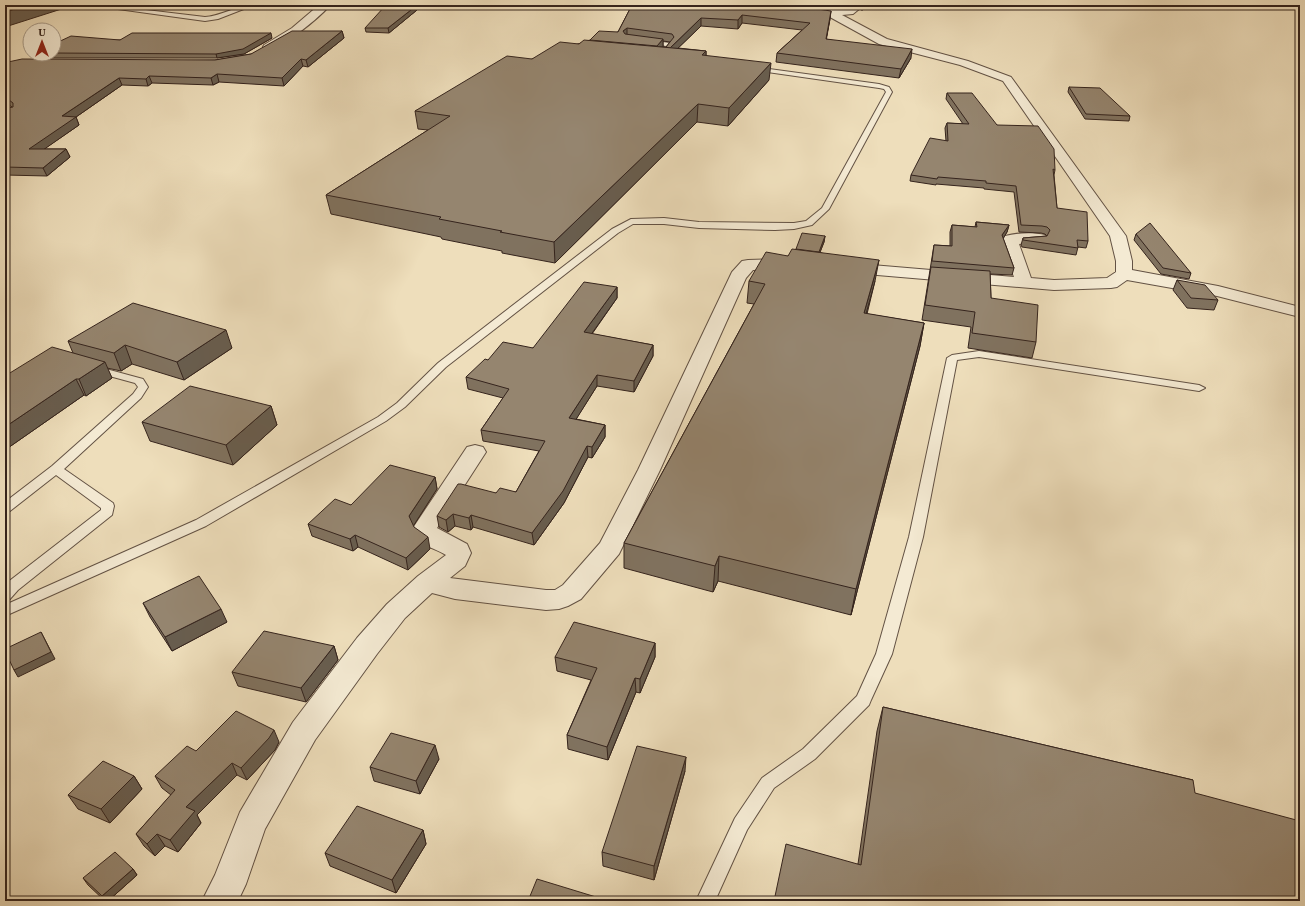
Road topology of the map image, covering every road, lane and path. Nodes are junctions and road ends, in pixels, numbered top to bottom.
1 (92, 5) edge
2 (251, 5) edge
3 (325, 5) edge
4 (768, 5) edge
5 (859, 5) edge
6 (830, 14) junction
7 (791, 16) edge
8 (843, 20) junction
9 (640, 41) edge
10 (255, 54) edge
11 (651, 58) edge
12 (746, 68) edge
13 (1039, 238) edge
14 (806, 265) edge
15 (830, 267) edge
16 (1124, 274) junction
17 (1024, 282) junction
18 (1300, 312) edge
19 (87, 367) edge
20 (1199, 388) dead end
21 (475, 452) dead end
22 (56, 469) junction
23 (5, 508) edge
24 (428, 583) junction
25 (5, 595) edge
26 (5, 611) edge
27 (219, 901) edge
28 (705, 901) edge

1 - 2 lane
3 - 10 street
4 - 6 street
5 - 6 street
6 - 8 street
7 - 8 street
8 - 16 street
9 - 11 lane
12 - 26 lane
13 - 17 street
14 - 24 street
15 - 17 street
16 - 17 street
16 - 18 street
19 - 22 lane
20 - 28 lane
21 - 24 street
22 - 23 lane
22 - 25 lane
24 - 27 street

